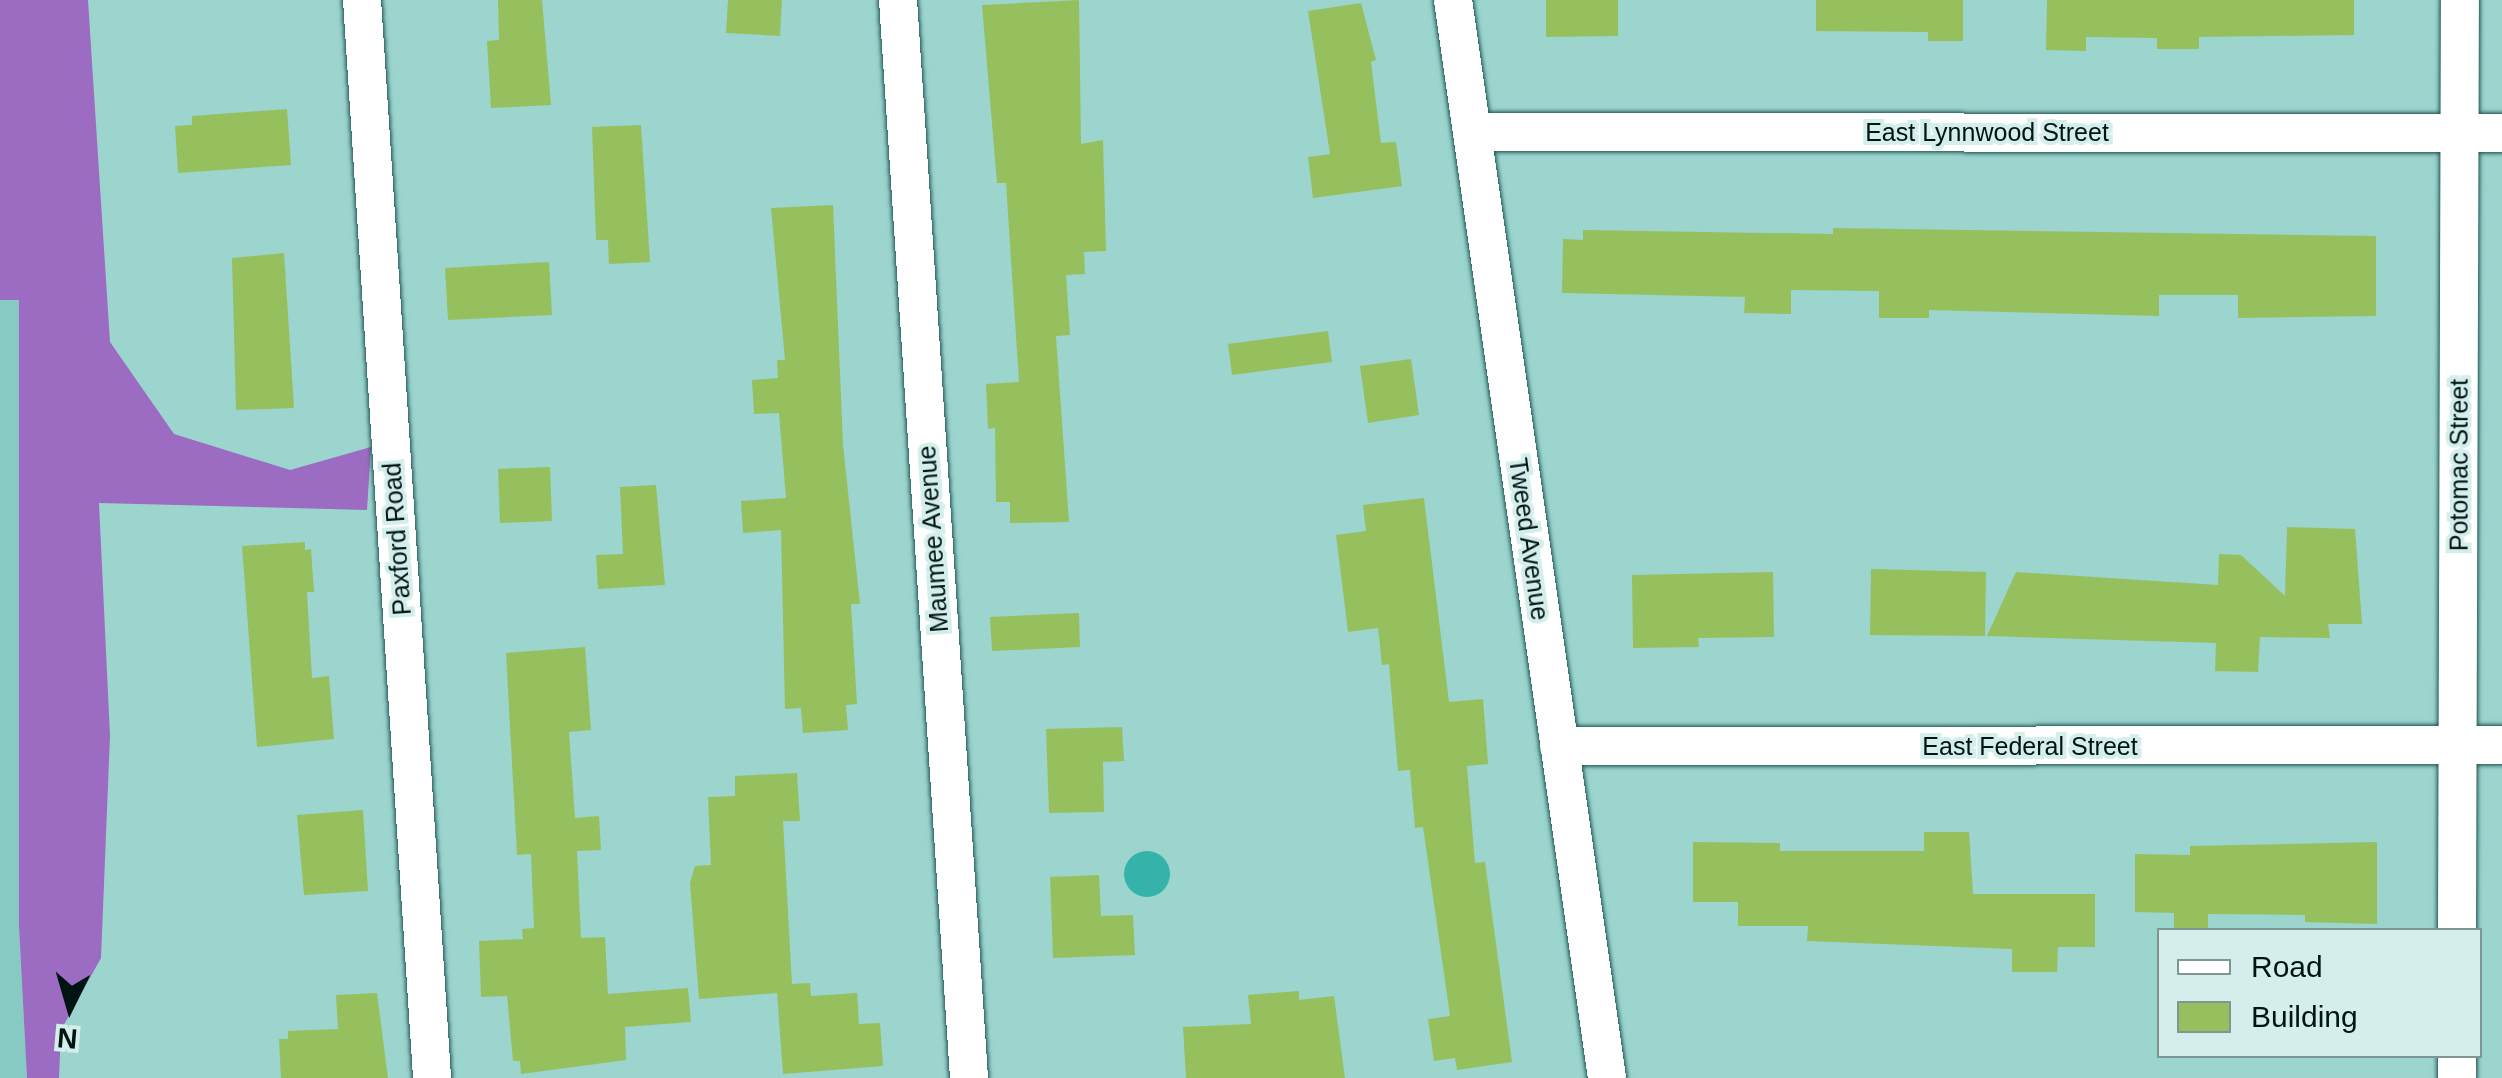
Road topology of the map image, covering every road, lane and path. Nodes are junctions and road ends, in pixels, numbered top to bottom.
1 (362, 0) edge
2 (898, 0) edge
3 (1453, 0) edge
4 (2460, 0) edge
5 (1472, 132) junction
6 (2502, 132) edge
7 (2460, 133) junction
8 (2502, 744) edge
9 (2458, 745) junction
10 (1559, 746) junction
11 (2457, 928) edge
12 (432, 1078) edge
13 (969, 1078) edge
14 (1607, 1078) edge

1 - 12 street, Paxford Road
2 - 13 street, Maumee Avenue
3 - 5 street, Tweed Avenue
4 - 7 street, Potomac Street
5 - 7 street, East Lynnwood Street
5 - 10 street, Tweed Avenue
6 - 7 street, East Lynnwood Street
7 - 9 street, Potomac Street
8 - 9 street, East Federal Street
9 - 10 street, East Federal Street
9 - 11 street, Potomac Street
10 - 14 street, Tweed Avenue

